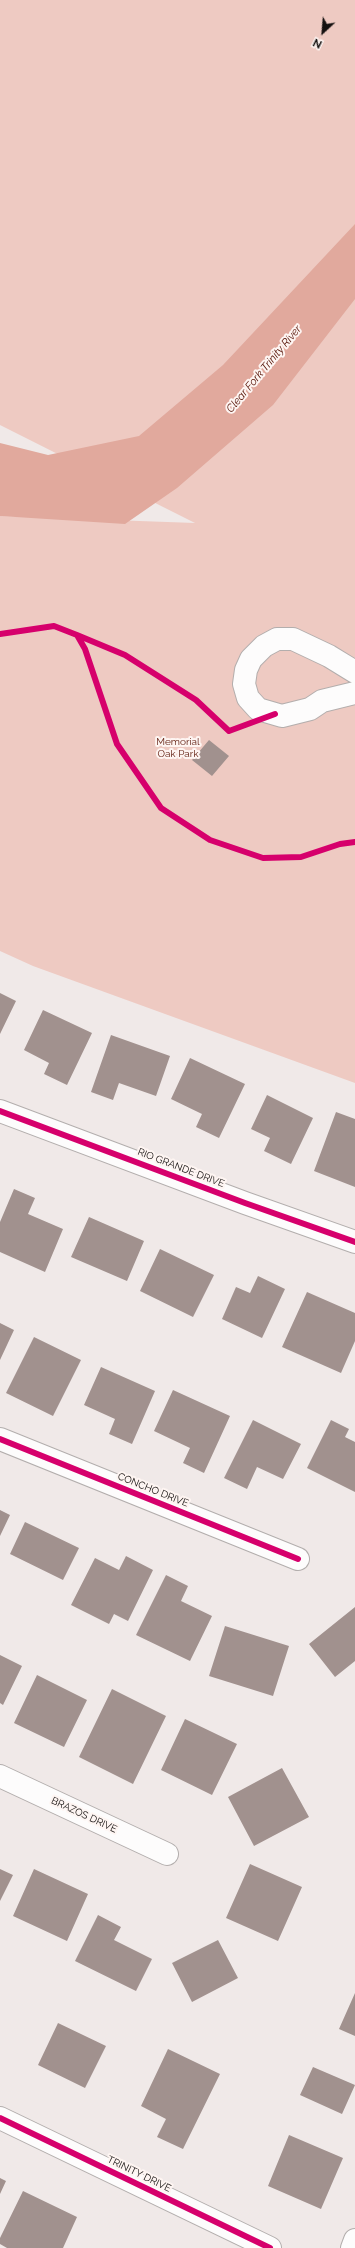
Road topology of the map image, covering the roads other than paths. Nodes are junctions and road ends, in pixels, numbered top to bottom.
1 (355, 672) edge
2 (355, 693) edge
3 (0, 1111) edge
4 (355, 1242) edge
5 (0, 1439) edge
6 (298, 1559) dead end
7 (0, 1776) edge
8 (167, 1854) dead end
9 (0, 2118) edge
10 (355, 2240) edge
11 (270, 2248) edge
12 (352, 2248) edge

1 - 2 street
3 - 4 street, RIO GRANDE DRIVE
5 - 6 street, CONCHO DRIVE
7 - 8 street, BRAZOS DRIVE
9 - 11 street, TRINITY DRIVE
10 - 12 street

